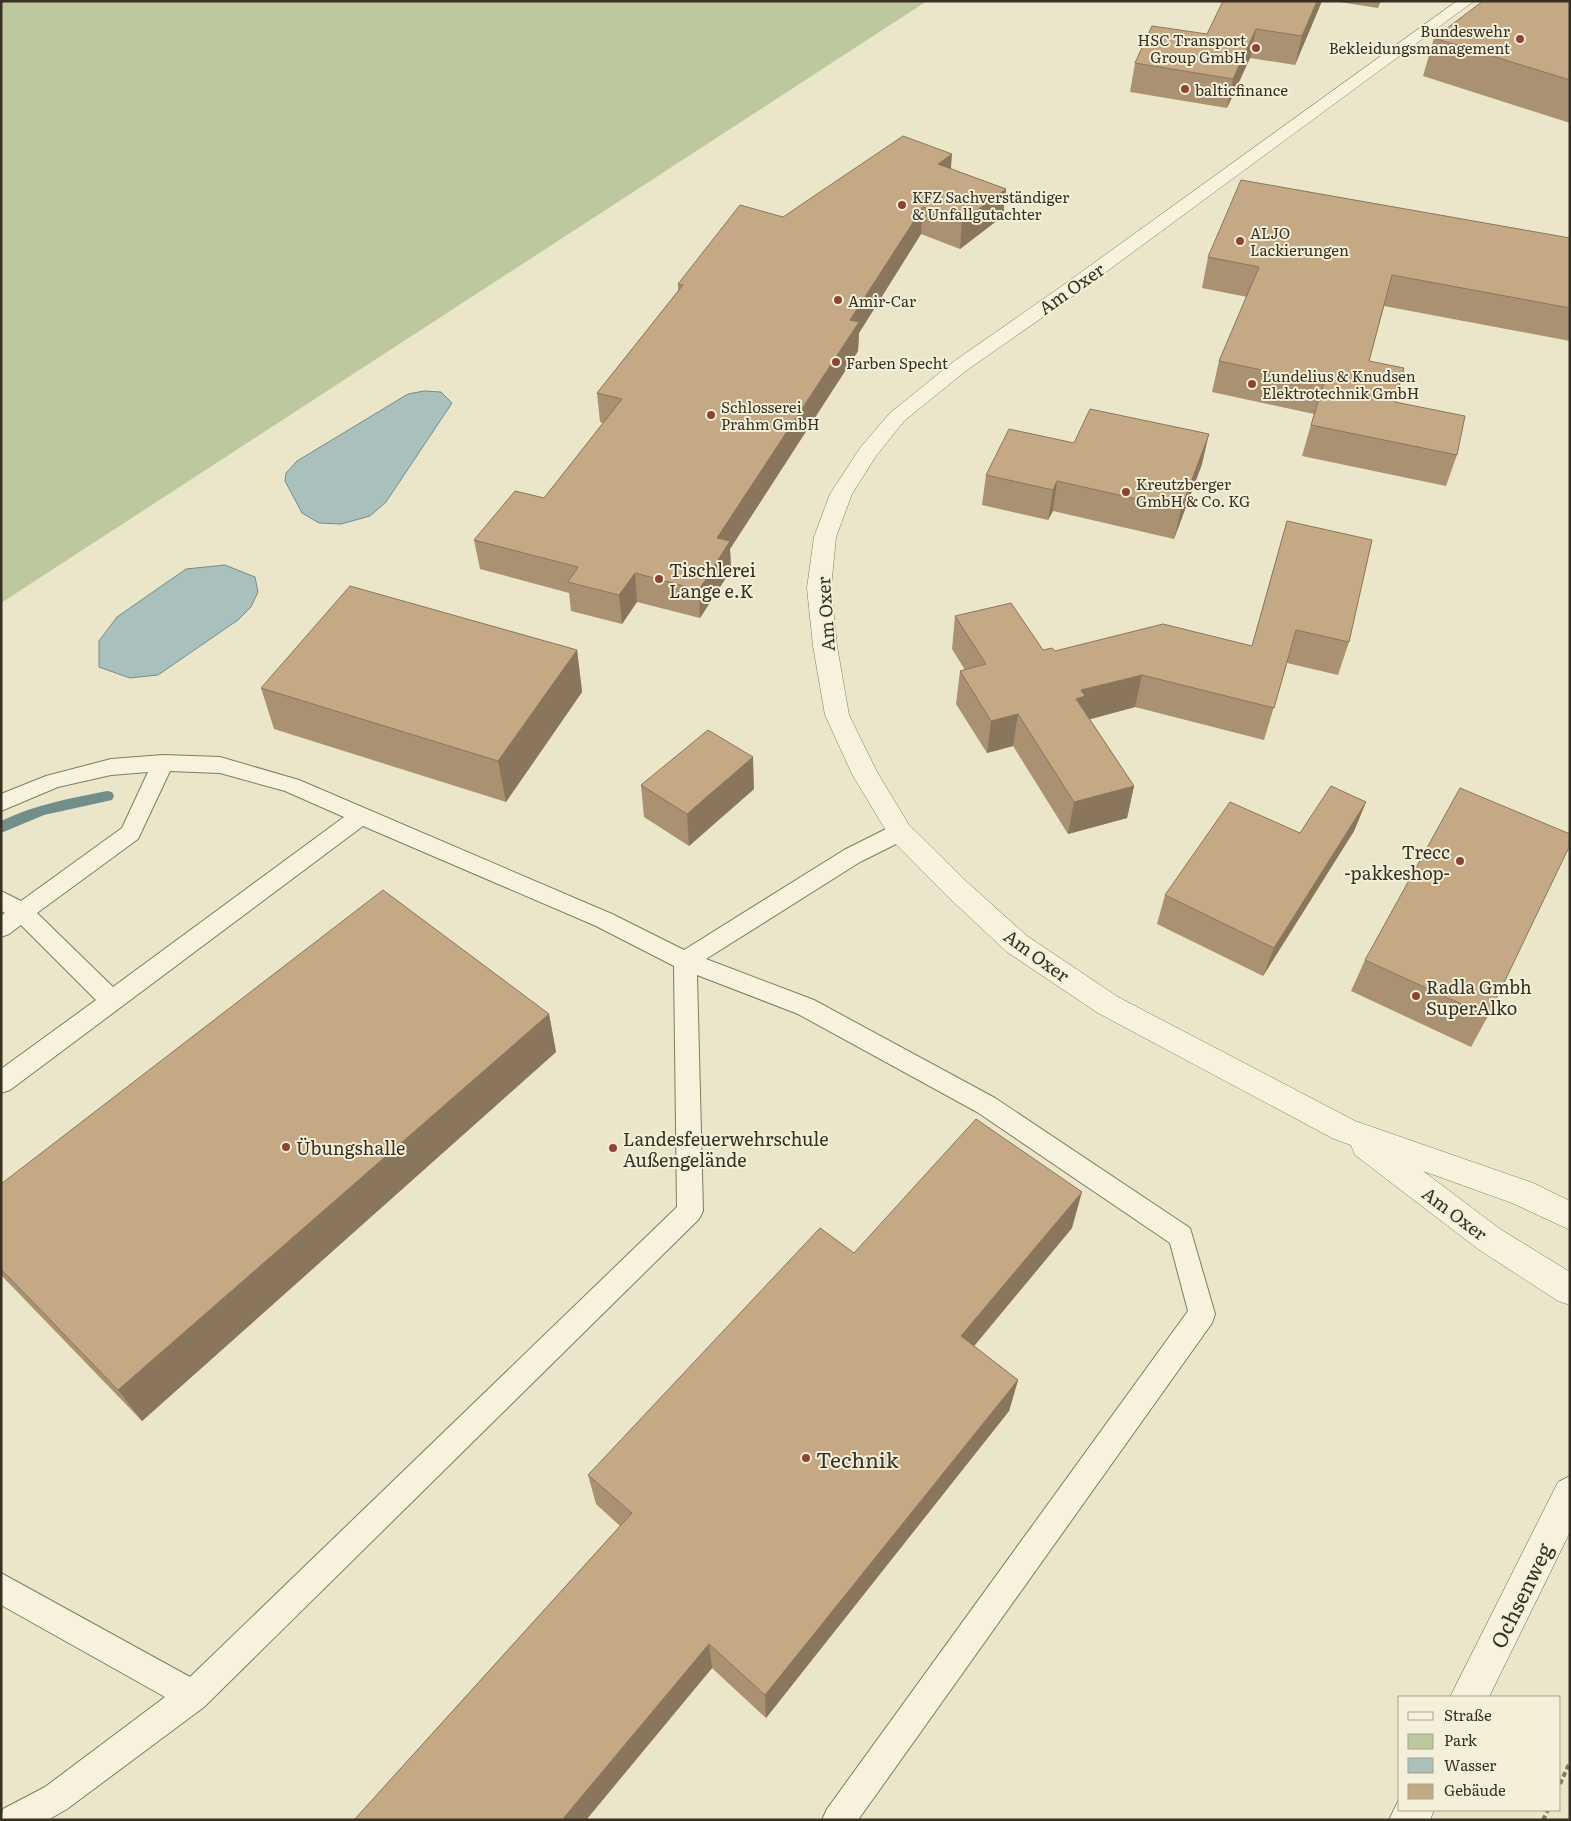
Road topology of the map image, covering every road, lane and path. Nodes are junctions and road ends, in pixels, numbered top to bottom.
1 (1467, 1) edge
2 (163, 763) junction
3 (1, 803) edge
4 (361, 816) junction
5 (900, 832) junction
6 (1, 900) edge
7 (23, 913) junction
8 (1, 928) edge
9 (685, 962) junction
10 (112, 1001) junction
11 (1, 1083) edge
12 (1345, 1130) junction
13 (1570, 1216) edge
14 (1570, 1290) edge
15 (1570, 1494) edge
16 (1, 1588) edge
17 (193, 1696) junction
18 (1469, 1696) edge
19 (1570, 1762) edge
20 (1561, 1782) edge
21 (14, 1820) edge
22 (838, 1820) edge

1 - 5 street, Am Oxer
2 - 3 lane
2 - 4 lane
2 - 7 lane
4 - 9 lane
4 - 10 lane
5 - 9 lane
5 - 12 street, Am Oxer
6 - 7 lane
7 - 8 lane
7 - 10 lane
9 - 17 lane
9 - 22 lane
10 - 11 lane
12 - 13 street, Am Oxer
12 - 14 street, Am Oxer
15 - 18 street, Ochsenweg
16 - 17 lane
17 - 21 lane
19 - 20 path

